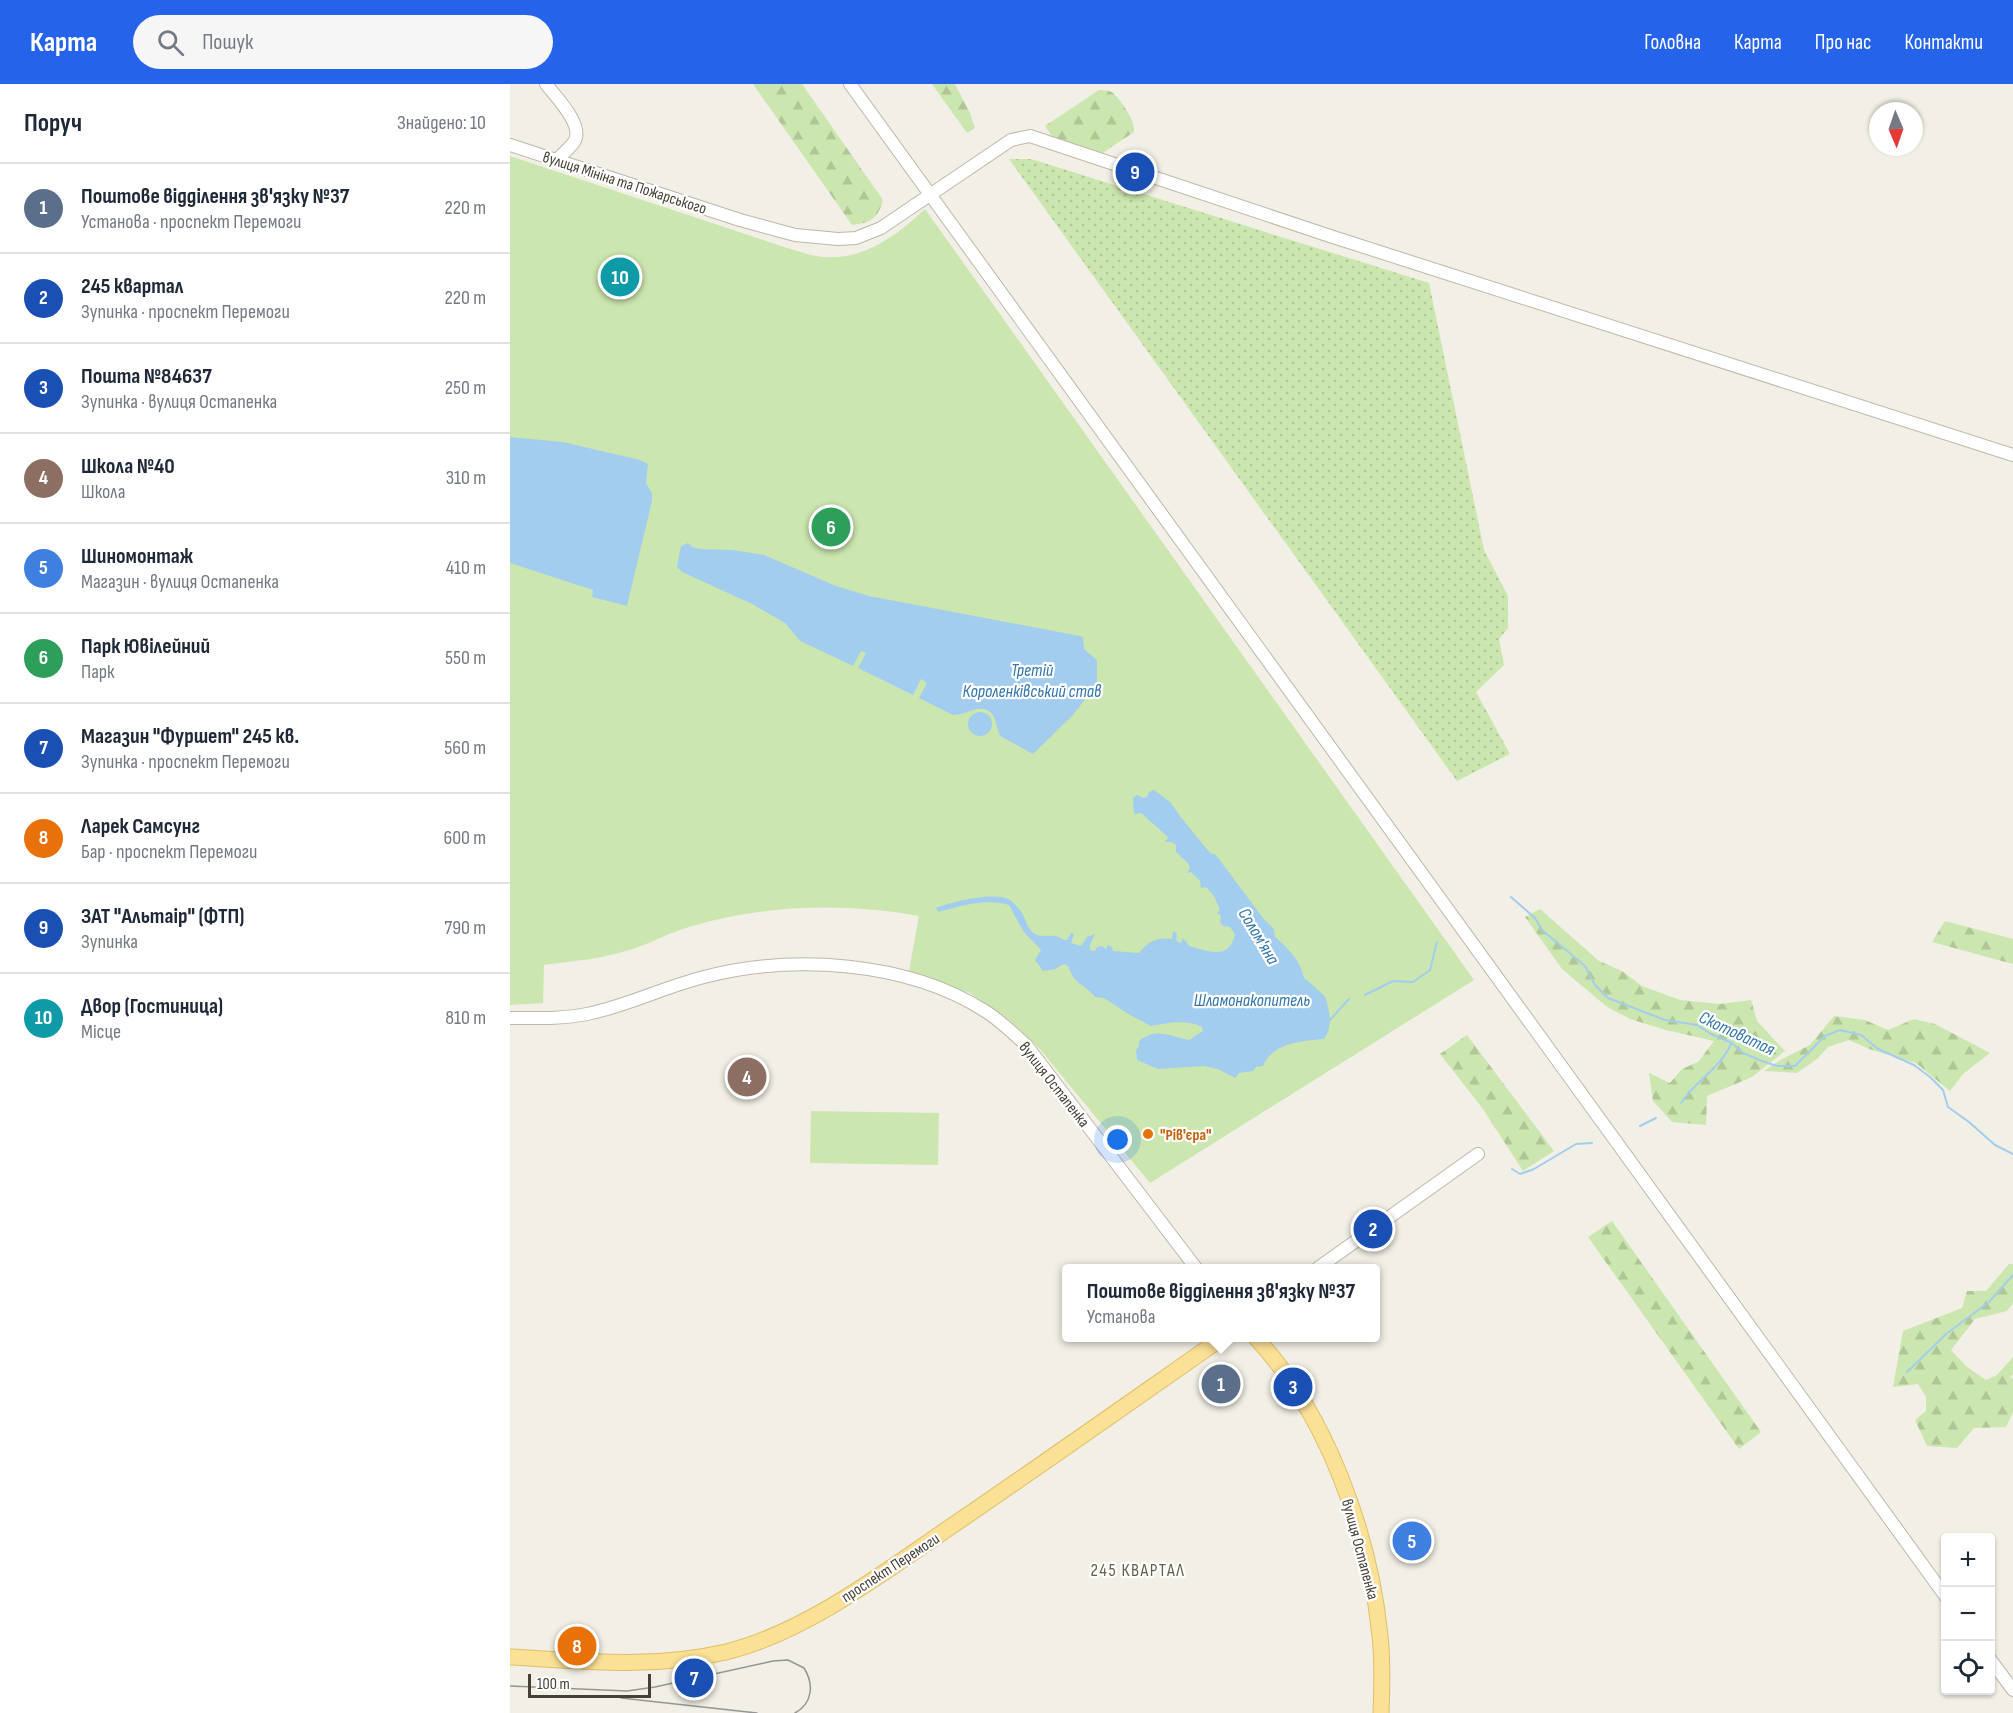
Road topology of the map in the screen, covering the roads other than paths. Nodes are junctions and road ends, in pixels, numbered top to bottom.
1 (546, 84) edge
2 (850, 84) edge
3 (510, 145) edge
4 (557, 160) junction
5 (931, 195) junction
6 (2013, 455) edge
7 (510, 1018) edge
8 (1473, 1158) dead end
9 (1192, 1264) edge
10 (1325, 1264) edge
11 (1216, 1342) edge
12 (1259, 1342) edge
13 (1941, 1589) edge
14 (510, 1657) edge
15 (1995, 1666) edge
16 (2013, 1690) edge
17 (1381, 1713) edge

1 - 4 street
2 - 5 street
3 - 4 street, вулиця Мініна та Пожарського
4 - 5 street, вулиця Мініна та Пожарського
5 - 6 street, вулиця Мініна та Пожарського
5 - 13 street
7 - 9 street, вулиця Остапенка
8 - 10 street
11 - 14 main road, проспект Перемоги
12 - 17 main road, вулиця Остапенка
15 - 16 street

